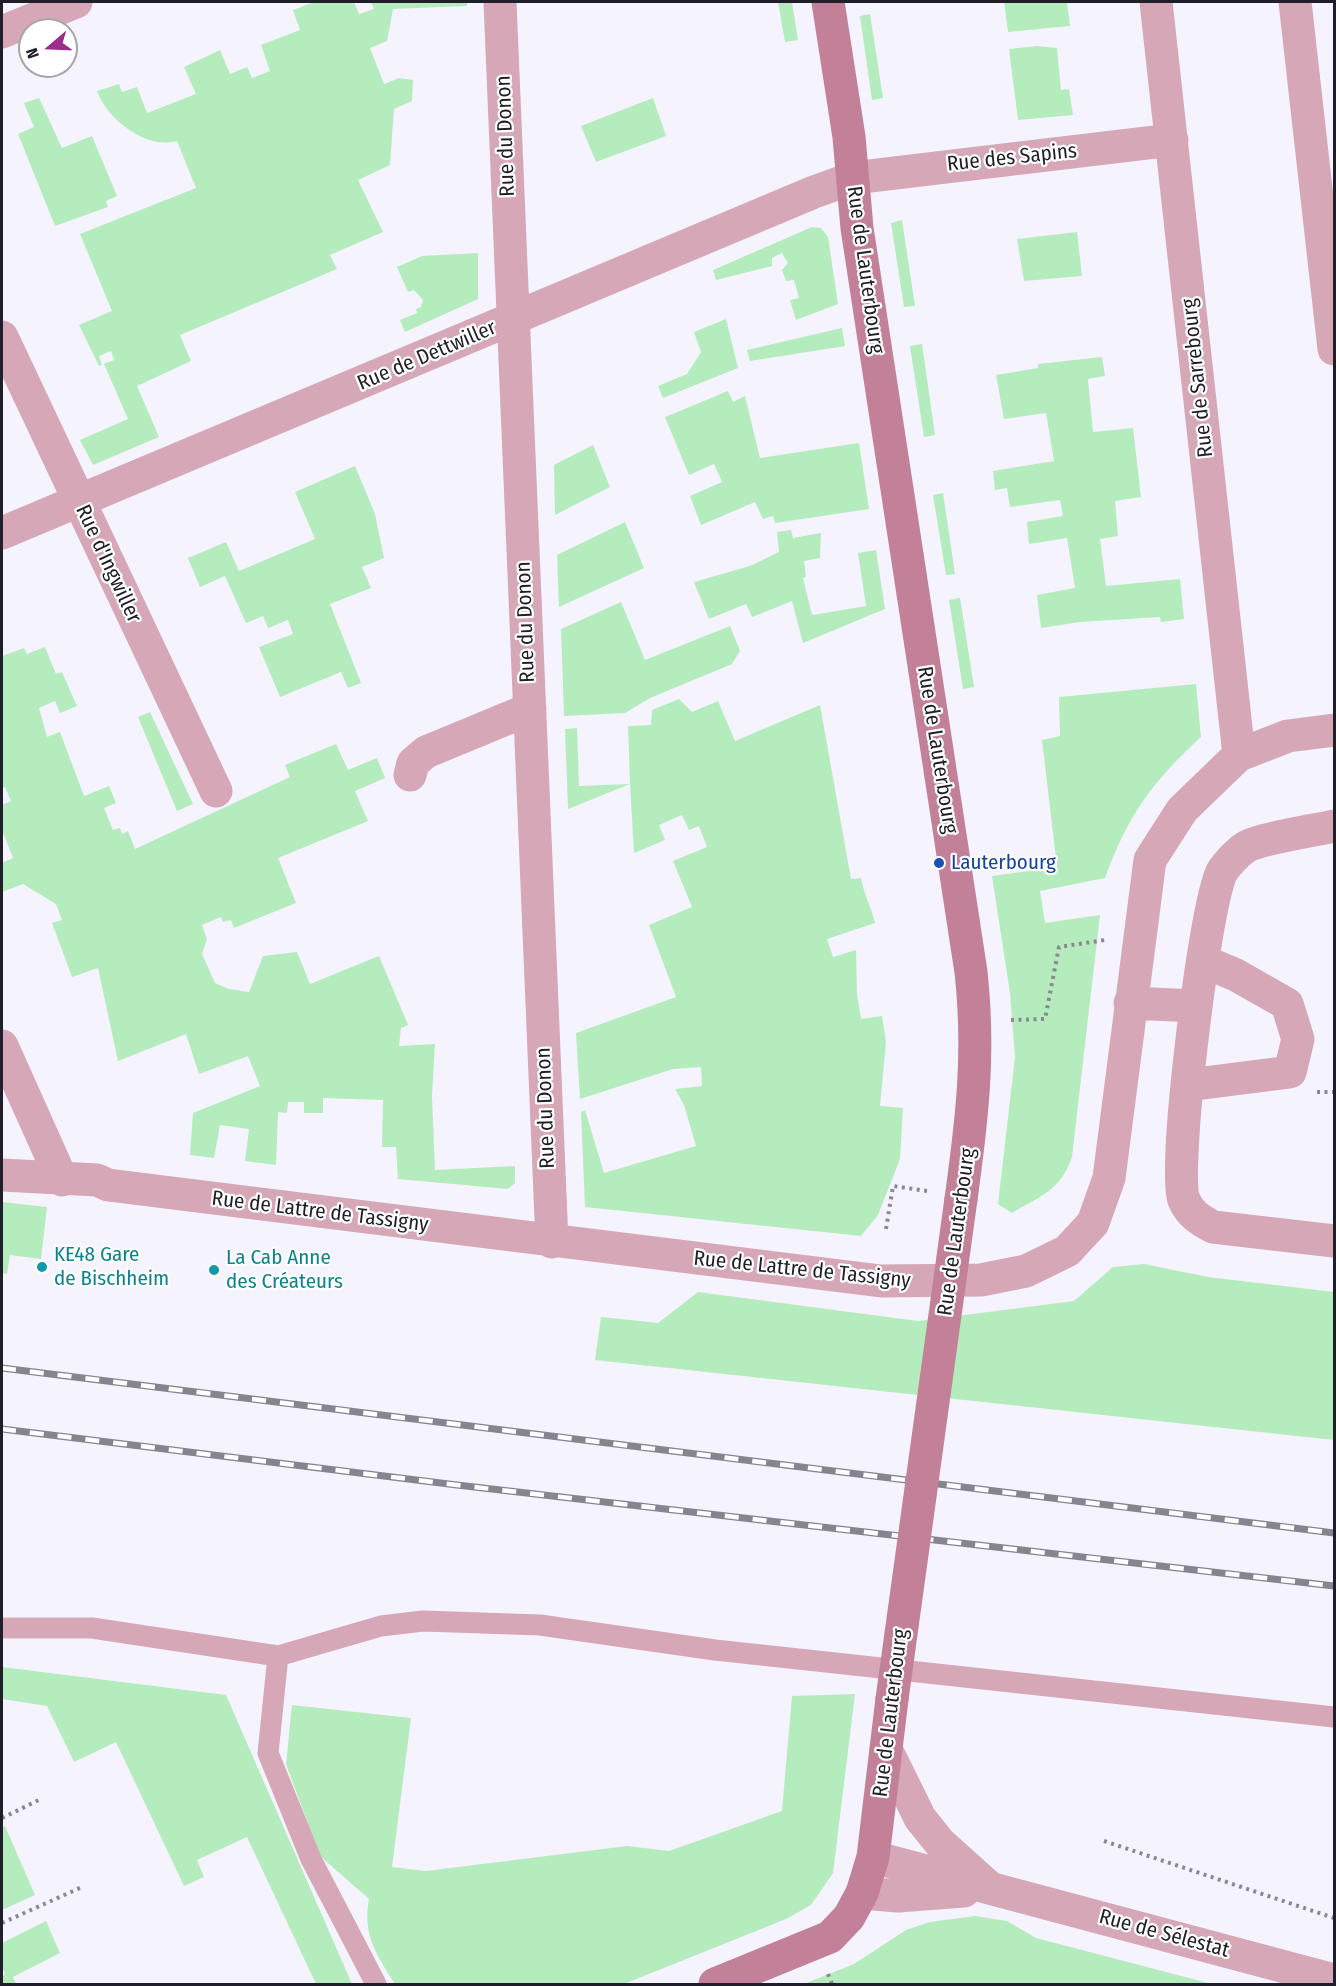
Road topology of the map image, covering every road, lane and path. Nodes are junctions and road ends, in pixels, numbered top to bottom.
1 (76, 2) edge
2 (500, 2) edge
3 (828, 2) edge
4 (1156, 2) edge
5 (1295, 2) edge
6 (2, 32) edge
7 (1172, 141) junction
8 (853, 178) junction
9 (513, 320) junction
10 (2, 337) edge
11 (1335, 350) edge
12 (78, 501) junction
13 (2, 533) edge
14 (530, 708) junction
15 (1335, 730) edge
16 (1239, 755) junction
17 (410, 775) dead end
18 (216, 791) dead end
19 (1335, 826) edge
20 (1139, 936) junction
21 (1203, 961) junction
22 (1130, 1003) junction
23 (1196, 1006) junction
24 (977, 1022) junction
25 (2, 1046) edge
26 (1188, 1085) junction
27 (2, 1175) edge
28 (62, 1180) junction
29 (947, 1195) junction
30 (886, 1229) dead end
31 (1335, 1241) edge
32 (552, 1242) junction
33 (2, 1628) edge
34 (278, 1656) junction
35 (1335, 1717) edge
36 (886, 1749) junction
37 (40, 1799) dead end
38 (2, 1818) edge
39 (1104, 1841) dead end
40 (873, 1857) junction
41 (82, 1887) dead end
42 (993, 1890) junction
43 (862, 1893) junction
44 (1335, 1918) edge
45 (2, 1923) edge
46 (1335, 1980) edge
47 (376, 1984) edge
48 (715, 1984) edge

1 - 6 street
2 - 9 street, Rue du Donon
3 - 8 street, Rue de Lauterbourg
4 - 7 street, Rue de Sarrebourg
5 - 11 street
7 - 8 street, Rue des Sapins
7 - 16 street, Rue de Sarrebourg
8 - 9 street, Rue de Dettwiller
8 - 24 street, Rue de Lauterbourg
9 - 12 street, Rue de Dettwiller
9 - 14 street, Rue du Donon
10 - 12 street, Rue d'Ingwiller
12 - 13 street, Rue de Dettwiller
12 - 18 street, Rue d'Ingwiller
14 - 17 street
14 - 32 street, Rue du Donon
15 - 16 street, Rue de Lattre de Tassigny
16 - 20 street, Rue de Lattre de Tassigny
19 - 21 street
20 - 22 street, Rue de Lattre de Tassigny
20 - 24 path
21 - 23 street
21 - 26 street
22 - 23 street
22 - 32 street, Rue de Lattre de Tassigny
23 - 26 street
24 - 29 street, Rue de Lauterbourg
25 - 28 street
26 - 31 street
27 - 28 street, Rue de Lattre de Tassigny
28 - 32 street, Rue de Lattre de Tassigny
29 - 30 path
29 - 36 street, Rue de Lauterbourg, bridge
33 - 34 lane
34 - 35 lane
34 - 47 lane
36 - 40 street, Rue de Lauterbourg
36 - 42 street, Rue de Sélestat
37 - 38 path
39 - 44 path
40 - 42 street, Rue de Sélestat
40 - 43 street, Rue de Lauterbourg
41 - 45 path
42 - 43 street, Rue de Sélestat
42 - 46 street, Rue de Sélestat
43 - 48 street, Rue de Lauterbourg

